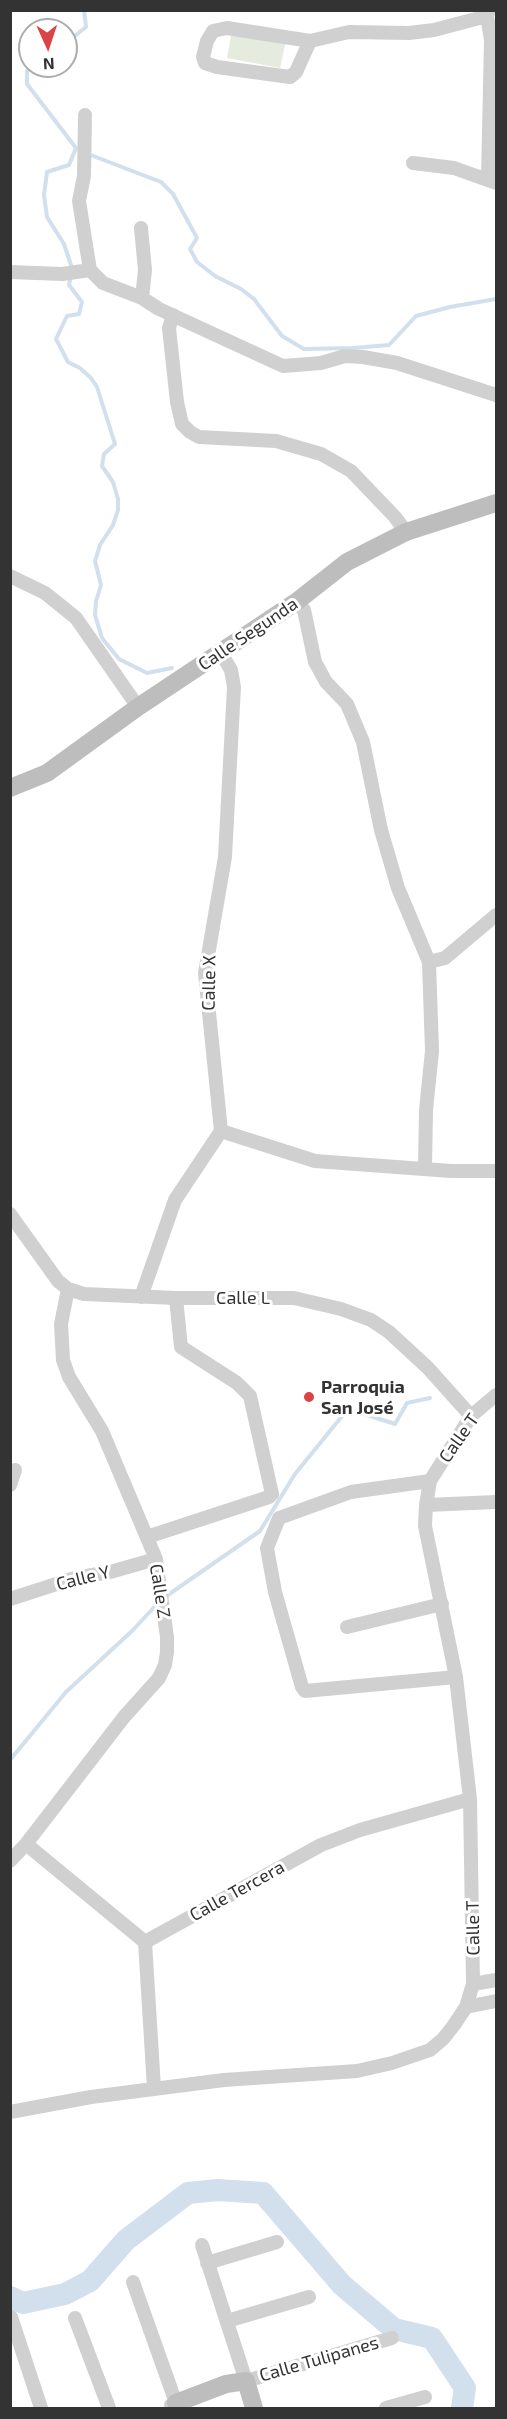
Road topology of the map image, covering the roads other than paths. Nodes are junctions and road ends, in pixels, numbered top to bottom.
1 (488, 13) edge
2 (310, 41) junction
3 (85, 115) dead end
4 (413, 163) dead end
5 (492, 181) edge
6 (141, 228) dead end
7 (76, 272) junction
8 (10, 273) edge
9 (142, 298) junction
10 (173, 315) junction
11 (496, 395) edge
12 (496, 503) edge
13 (406, 532) junction
14 (10, 576) edge
15 (296, 602) junction
16 (221, 653) junction
17 (138, 707) junction
18 (10, 788) edge
19 (496, 915) edge
20 (429, 962) junction
21 (220, 1131) junction
22 (425, 1168) junction
23 (496, 1171) edge
24 (10, 1214) edge
25 (68, 1289) junction
26 (141, 1297) junction
27 (176, 1298) junction
28 (496, 1395) edge
29 (471, 1416) junction
30 (15, 1470) dead end
31 (430, 1481) junction
32 (10, 1485) edge
33 (496, 1502) edge
34 (426, 1505) junction
35 (147, 1538) junction
36 (156, 1559) junction
37 (10, 1599) edge
38 (442, 1604) junction
39 (347, 1627) dead end
40 (456, 1677) junction
41 (470, 1798) junction
42 (26, 1844) junction
43 (10, 1861) edge
44 (145, 1942) junction
45 (496, 1980) edge
46 (473, 1984) junction
47 (496, 2001) edge
48 (466, 2007) junction
49 (154, 2088) junction
50 (10, 2112) edge
51 (277, 2242) dead end
52 (202, 2245) dead end
53 (207, 2263) junction
54 (133, 2282) dead end
55 (309, 2297) dead end
56 (10, 2317) edge
57 (75, 2318) dead end
58 (227, 2321) junction
59 (392, 2338) dead end
60 (246, 2381) junction
61 (424, 2397) dead end
62 (170, 2406) edge
63 (41, 2409) edge
64 (109, 2409) edge
65 (254, 2409) edge
66 (386, 2409) edge

1 - 2 street
1 - 5 street
2 - 2 street
3 - 7 street
4 - 5 street
6 - 9 street
7 - 8 street
7 - 9 street
9 - 10 street
10 - 11 street
10 - 13 street
12 - 13 street, Calle Segunda
13 - 15 street, Calle Segunda
14 - 17 street
15 - 16 street, Calle Segunda
15 - 20 street
16 - 17 street, Calle Segunda
16 - 21 street, Calle X
17 - 18 street, Calle Segunda
19 - 20 street
20 - 22 street
21 - 22 street
21 - 26 street
22 - 23 street
24 - 25 street
25 - 26 street, Calle L
25 - 35 street, Calle Z
26 - 27 street, Calle L
27 - 29 street, Calle L
27 - 35 street
28 - 29 street, Calle T
29 - 31 street, Calle T
30 - 32 street
31 - 34 street, Calle T
31 - 40 street
33 - 34 street
34 - 38 street, Calle T
35 - 36 street, Calle Z
36 - 37 street, Calle Y
36 - 42 street, Calle Z
38 - 39 street
38 - 40 street, Calle T
40 - 41 street, Calle T
41 - 44 street, Calle Tercera
41 - 46 street, Calle T
42 - 43 street, Calle Z
42 - 44 street
44 - 49 street
45 - 46 street
46 - 48 street, Calle T
47 - 48 street
48 - 49 street, Calle T
49 - 50 street, Calle T
51 - 53 street
52 - 53 street
53 - 58 street
54 - 62 street
55 - 58 street
56 - 63 street
57 - 64 street
58 - 60 street
59 - 60 street, Calle Tulipanes
60 - 62 street
60 - 65 street
61 - 66 street

